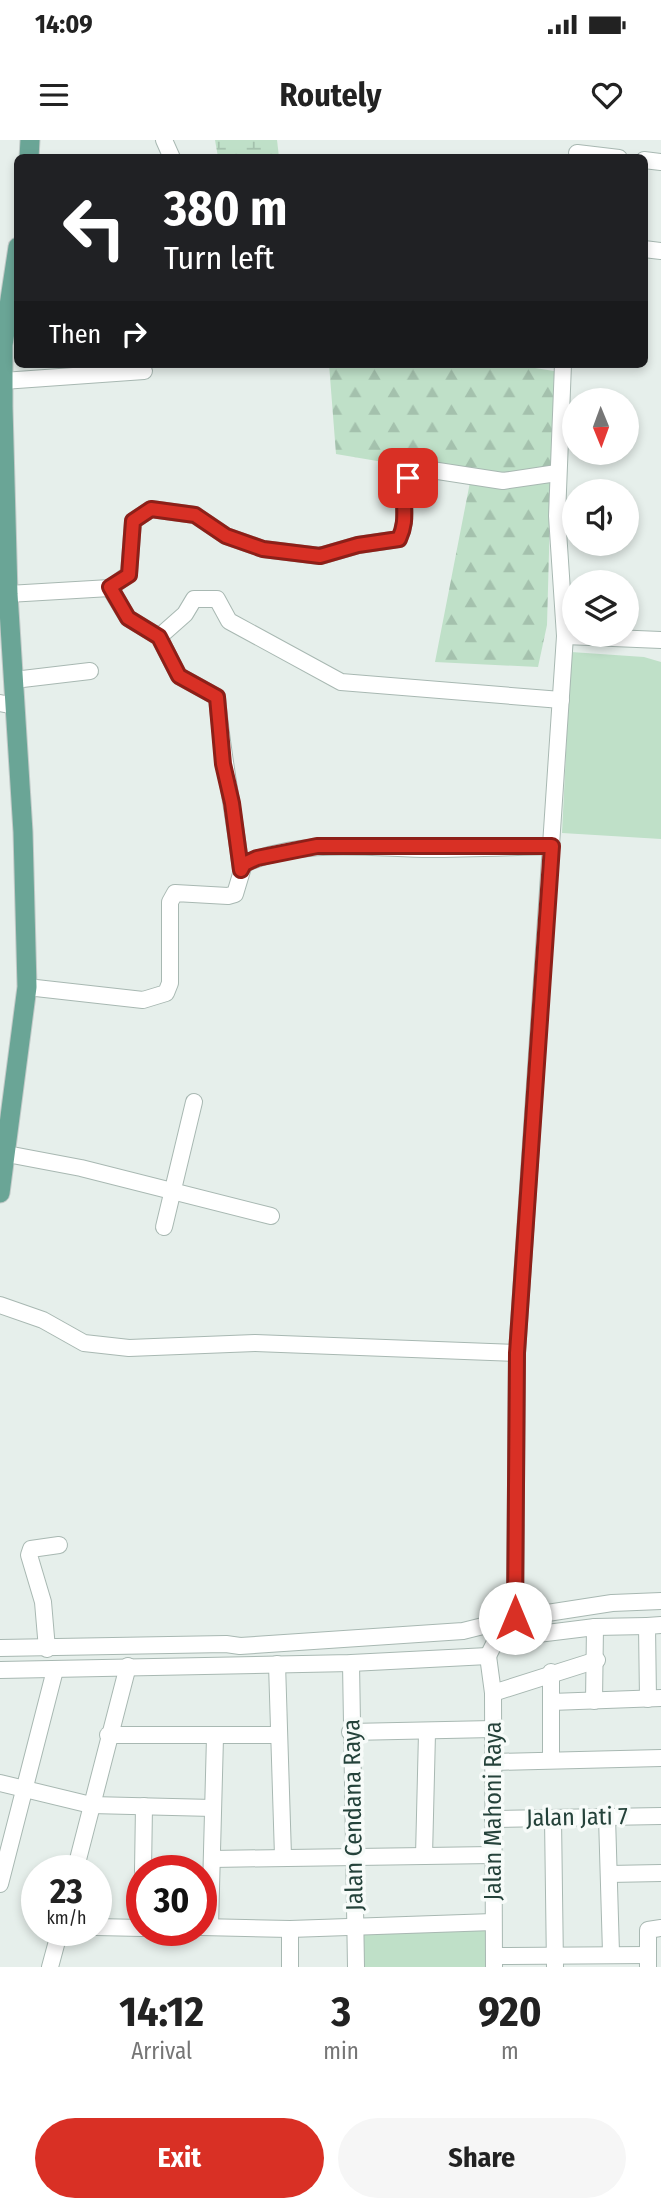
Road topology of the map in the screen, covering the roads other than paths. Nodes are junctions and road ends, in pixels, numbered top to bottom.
1 (578, 150) edge
2 (598, 154) edge
3 (14, 271) edge
4 (2, 343) edge
5 (563, 368) edge
6 (144, 371) dead end
7 (3, 381) junction
8 (1, 407) edge
9 (557, 473) junction
10 (3, 543) edge
11 (110, 587) junction
12 (562, 591) edge
13 (8, 594) junction
14 (159, 637) junction
15 (639, 639) edge
16 (661, 640) edge
17 (564, 647) edge
18 (90, 671) dead end
19 (14, 680) junction
20 (561, 700) junction
21 (8, 705) edge
22 (552, 846) junction
23 (241, 870) junction
24 (26, 987) junction
25 (194, 1102) dead end
26 (5, 1124) edge
27 (7, 1154) junction
28 (0, 1193) edge
29 (170, 1193) junction
30 (271, 1216) dead end
31 (164, 1227) dead end
32 (0, 1305) edge
33 (517, 1353) junction
34 (59, 1545) dead end
35 (661, 1601) edge
36 (515, 1618) junction
37 (595, 1626) junction
38 (654, 1626) edge
39 (0, 1648) edge
40 (47, 1649) junction
41 (488, 1656) junction
42 (597, 1660) junction
43 (351, 1663) junction
44 (277, 1664) junction
45 (128, 1666) junction
46 (0, 1670) edge
47 (55, 1670) junction
48 (551, 1672) junction
49 (493, 1693) junction
50 (654, 1699) edge
51 (594, 1701) junction
52 (551, 1702) junction
53 (493, 1730) junction
54 (350, 1732) junction
55 (427, 1733) junction
56 (108, 1735) junction
57 (278, 1735) junction
58 (215, 1737) junction
59 (661, 1758) edge
60 (551, 1760) junction
61 (494, 1762) junction
62 (0, 1783) edge
63 (26, 1791) junction
64 (91, 1805) junction
65 (144, 1806) junction
66 (213, 1808) junction
67 (607, 1816) junction
68 (661, 1816) edge
69 (553, 1818) junction
70 (493, 1819) junction
71 (79, 1855) edge
72 (143, 1855) edge
73 (212, 1855) edge
74 (493, 1855) junction
75 (283, 1856) junction
76 (353, 1856) junction
77 (424, 1856) junction
78 (217, 1858) edge
79 (661, 1873) edge
80 (609, 1874) junction
81 (0, 1884) edge
82 (493, 1922) junction
83 (217, 1927) edge
84 (355, 1927) junction
85 (661, 1928) edge
86 (290, 1929) junction
87 (56, 1946) edge
88 (611, 1953) junction
89 (555, 1960) edge
90 (648, 1961) edge
91 (494, 1962) edge
92 (50, 1967) edge
93 (290, 1967) edge
94 (355, 1967) edge

1 - 2 street
3 - 4 main road
4 - 7 main road
5 - 9 street
6 - 7 street
7 - 8 main road
8 - 10 main road
9 - 11 street
9 - 12 street
10 - 13 main road
11 - 13 street
11 - 14 street
13 - 19 main road
14 - 20 street
14 - 23 street
15 - 16 street
17 - 20 street
18 - 19 street
19 - 21 main road
20 - 22 street
21 - 24 main road
22 - 23 street
22 - 33 street
23 - 24 street
24 - 26 main road
25 - 29 street
26 - 27 main road
27 - 28 main road
27 - 29 street
29 - 30 street
29 - 31 street
32 - 33 street
33 - 36 street
34 - 40 street
35 - 36 street
36 - 40 street
37 - 38 street
37 - 41 street
37 - 42 street
38 - 50 street
39 - 40 street
41 - 43 street
41 - 49 street, Jalan Mahoni Raya
42 - 48 street
42 - 51 street
43 - 44 street
43 - 54 street, Jalan Cendana Raya
44 - 45 street
44 - 57 street
45 - 47 street
45 - 56 street
46 - 47 street
47 - 63 street
48 - 49 street
48 - 52 street
49 - 53 street, Jalan Mahoni Raya
50 - 51 street
51 - 52 street
52 - 60 street
53 - 55 street
53 - 61 street, Jalan Mahoni Raya
54 - 55 street
54 - 76 street, Jalan Cendana Raya
55 - 77 street
56 - 58 street
56 - 64 street
57 - 58 street
57 - 75 street
58 - 66 street
59 - 60 street
60 - 61 street
61 - 70 street, Jalan Mahoni Raya
62 - 63 street
63 - 64 street
63 - 81 street
64 - 65 street
64 - 71 street
65 - 66 street
65 - 72 street
66 - 73 street
67 - 68 street, Jalan Jati 7
67 - 69 street, Jalan Jati 7
67 - 80 street
69 - 70 street, Jalan Jati 7
69 - 89 street
70 - 74 street, Jalan Mahoni Raya
74 - 77 street
74 - 82 street, Jalan Mahoni Raya
75 - 76 street
75 - 78 street
76 - 77 street
76 - 84 street, Jalan Cendana Raya
79 - 80 street
80 - 88 street
82 - 84 street
82 - 91 street, Jalan Mahoni Raya
83 - 86 street
84 - 86 street
84 - 94 street, Jalan Cendana Raya
85 - 90 street
86 - 93 street
87 - 92 street
88 - 89 street
88 - 90 street
89 - 91 street

